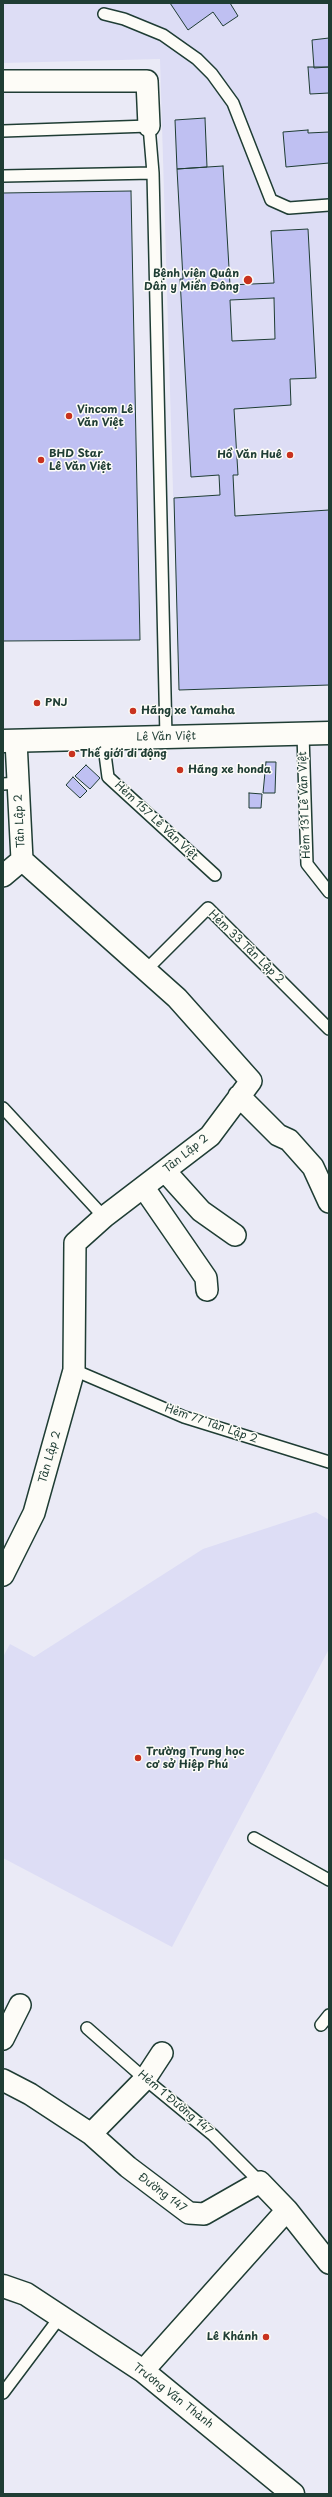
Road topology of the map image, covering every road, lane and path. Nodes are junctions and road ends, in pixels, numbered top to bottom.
1 (104, 14) dead end
2 (3, 81) edge
3 (149, 126) junction
4 (3, 131) edge
5 (153, 173) junction
6 (3, 176) edge
7 (329, 205) edge
8 (329, 733) edge
9 (303, 734) junction
10 (166, 737) junction
11 (102, 739) junction
12 (10, 741) edge
13 (11, 784) edge
14 (22, 860) junction
15 (215, 875) dead end
16 (3, 876) edge
17 (329, 892) edge
18 (146, 970) junction
19 (329, 1029) edge
20 (239, 1096) junction
21 (3, 1108) edge
22 (165, 1171) junction
23 (144, 1188) junction
24 (329, 1202) edge
25 (104, 1217) junction
26 (236, 1235) dead end
27 (207, 1290) dead end
28 (74, 1370) junction
29 (329, 1462) edge
30 (3, 1575) edge
31 (254, 1838) dead end
32 (329, 1880) edge
33 (20, 2005) dead end
34 (329, 2015) edge
35 (321, 2025) dead end
36 (87, 2028) dead end
37 (3, 2040) edge
38 (162, 2053) dead end
39 (145, 2079) junction
40 (3, 2080) edge
41 (91, 2134) junction
42 (260, 2182) junction
43 (287, 2210) junction
44 (329, 2263) edge
45 (3, 2286) edge
46 (60, 2317) junction
47 (143, 2371) junction
48 (3, 2393) edge
49 (291, 2493) edge

1 - 7 lane
2 - 3 street
3 - 4 lane
3 - 5 lane
5 - 6 lane
5 - 10 lane
8 - 9 street, Lê Văn Việt
9 - 10 street, Lê Văn Việt
9 - 17 lane, Hẻm 131 Lê Văn Việt
10 - 11 street, Lê Văn Việt
11 - 12 street, Lê Văn Việt
11 - 15 lane, Hẻm 157 Lê Văn Việt
12 - 13 street, Tân Lập 2
13 - 14 street, Tân Lập 2
14 - 16 street
14 - 18 street, Tân Lập 2
18 - 19 lane, Hẻm 33 Tân Lập 2
18 - 20 street, Tân Lập 2
20 - 22 street, Tân Lập 2
20 - 24 street
21 - 25 lane
22 - 23 street, Tân Lập 2
22 - 26 street
23 - 25 street, Tân Lập 2
23 - 27 street
25 - 28 street, Tân Lập 2
28 - 29 lane, Hẻm 77 Tân Lập 2
28 - 30 street, Tân Lập 2
31 - 32 lane
33 - 37 street
34 - 35 lane
36 - 39 lane, Hẻm 1 Đường 147
38 - 39 street
39 - 41 street
39 - 42 lane, Hẻm 1 Đường 147
40 - 41 street, Đường 147
41 - 42 street, Đường 147
42 - 43 street
43 - 44 street
43 - 47 street
45 - 46 street, Trương Văn Thành
46 - 47 street, Trương Văn Thành
46 - 48 lane
47 - 49 street, Trương Văn Thành

